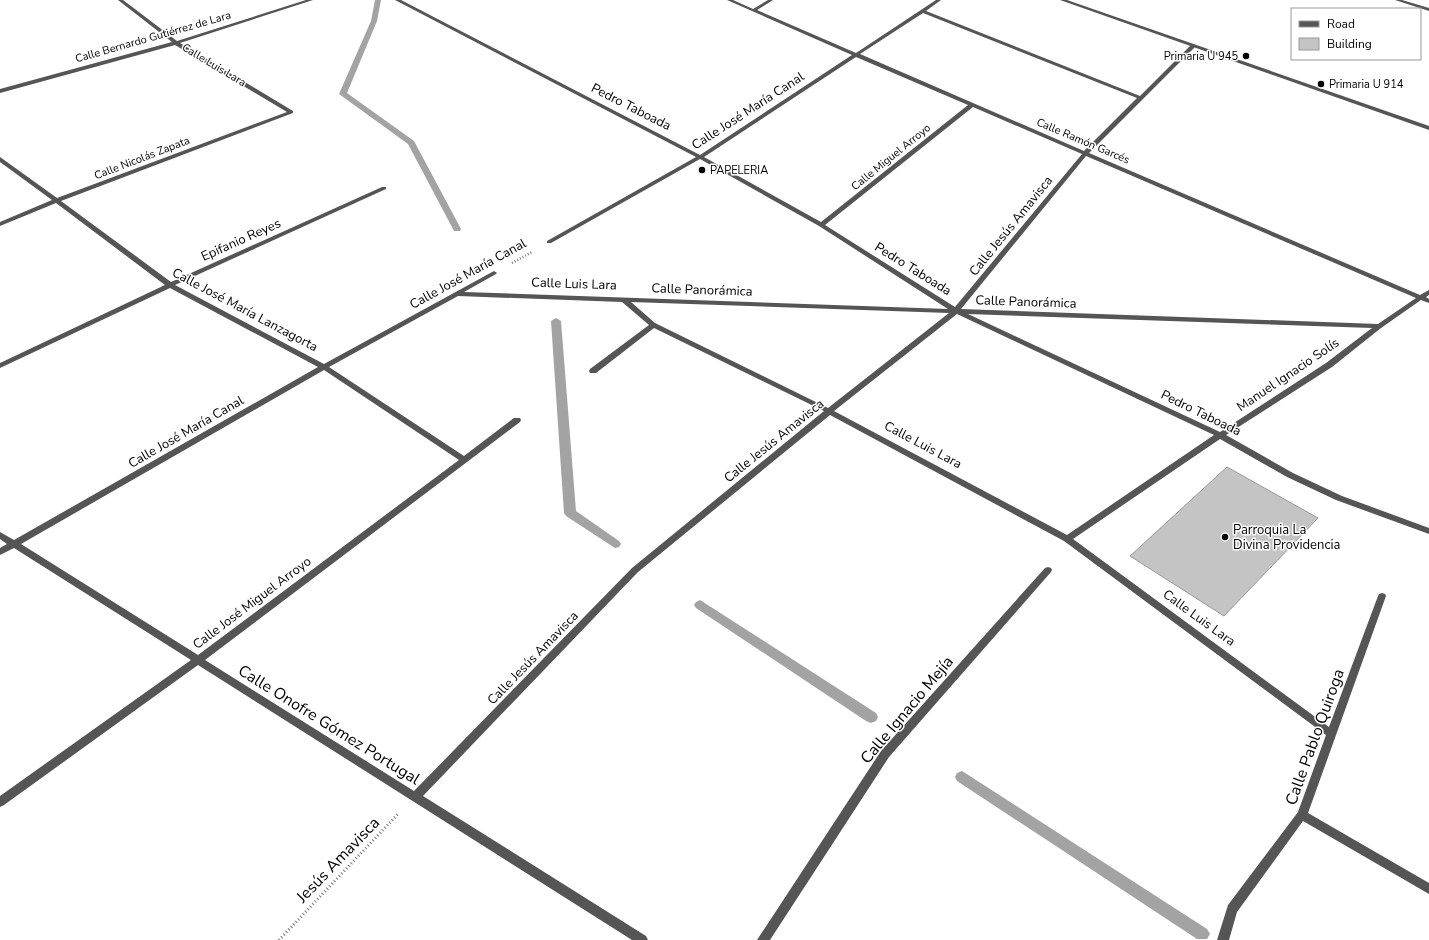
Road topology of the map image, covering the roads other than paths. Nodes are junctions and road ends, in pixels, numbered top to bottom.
1 (120, 0) edge
2 (311, 0) edge
3 (397, 0) edge
4 (729, 0) edge
5 (771, 0) edge
6 (939, 0) edge
7 (1062, 0) edge
8 (1397, 0) edge
9 (754, 10) junction
10 (1429, 10) edge
11 (922, 11) junction
12 (176, 43) junction
13 (1193, 46) junction
14 (857, 55) junction
15 (0, 91) edge
16 (1141, 98) junction
17 (973, 104) junction
18 (291, 112) joint
19 (1429, 128) edge
20 (1086, 152) junction
21 (700, 157) junction
22 (0, 159) edge
23 (384, 188) dead end
24 (56, 201) junction
25 (0, 224) edge
26 (821, 225) junction
27 (549, 242) road end
28 (494, 273) road end
29 (170, 285) junction
30 (1429, 292) edge
31 (458, 294) junction
32 (624, 299) junction
33 (1425, 299) edge
34 (956, 311) junction
35 (653, 325) junction
36 (1379, 326) junction
37 (0, 366) edge
38 (324, 367) junction
39 (593, 371) dead end
40 (829, 411) junction
41 (517, 420) dead end
42 (1220, 435) junction
43 (465, 460) junction
44 (1429, 531) edge
45 (0, 535) edge
46 (1067, 539) junction
47 (14, 544) junction
48 (0, 552) edge
49 (1048, 570) dead end
50 (1382, 596) dead end
51 (198, 660) junction
52 (1332, 734) junction
53 (415, 797) junction
54 (0, 802) edge
55 (1302, 815) junction
56 (1429, 889) edge
57 (642, 940) edge
58 (763, 940) edge
59 (1223, 940) edge

1 - 12 street, Calle Luis Lara
2 - 12 street, Calle Bernardo Gutiérrez de Lara
3 - 21 street, Pedro Taboada
4 - 9 street, Calle Ramón Garcés
5 - 9 street
6 - 11 street, Calle José María Canal
7 - 13 street
8 - 10 street
9 - 14 street, Calle Ramón Garcés
11 - 14 street, Calle José María Canal
11 - 16 street
12 - 15 street, Calle Bernardo Gutiérrez de Lara
12 - 18 street, Calle Luis Lara
13 - 16 street, Calle Jesús Amavisca
13 - 19 street
14 - 17 street, Calle Ramón Garcés
14 - 21 street, Calle José María Canal
16 - 20 street, Calle Jesús Amavisca
17 - 20 street, Calle Ramón Garcés
17 - 26 street, Calle Miguel Arroyo
18 - 24 street, Calle Nicolás Zapata
20 - 33 street, Calle Ramón Garcés
20 - 34 street, Calle Jesús Amavisca
21 - 26 street, Pedro Taboada
21 - 27 street, Calle José María Canal
22 - 24 street, Calle José María Lanzagorta
23 - 29 street, Epifanio Reyes
24 - 25 street, Calle Nicolás Zapata
24 - 29 street, Calle José María Lanzagorta
26 - 34 street, Pedro Taboada
28 - 31 street, Calle José María Canal
29 - 37 street, Epifanio Reyes
29 - 38 street, Calle José María Lanzagorta
30 - 33 street, Manuel Ignacio Solís
31 - 32 street, Calle Luis Lara
31 - 38 street, Calle José María Canal
32 - 34 street, Calle Panorámica
32 - 35 street, Calle Luis Lara
33 - 36 street, Manuel Ignacio Solís
34 - 36 street, Calle Panorámica
34 - 40 street, Calle Jesús Amavisca
34 - 42 street, Pedro Taboada
35 - 39 street
35 - 40 street, Calle Luis Lara
36 - 42 street, Manuel Ignacio Solís
38 - 43 street, Calle José María Lanzagorta
38 - 47 street, Calle José María Canal
40 - 46 street, Calle Luis Lara
40 - 53 street, Calle Jesús Amavisca
41 - 43 street, Calle José Miguel Arroyo
42 - 44 street, Pedro Taboada
42 - 46 street, Manuel Ignacio Solís
43 - 51 street, Calle José Miguel Arroyo
45 - 47 street, Calle Onofre Gómez Portugal
46 - 52 street, Calle Luis Lara
47 - 48 street, Calle José María Canal
47 - 51 street, Calle Onofre Gómez Portugal
49 - 58 street, Calle Ignacio Mejía
50 - 52 street, Calle Pablo Quiroga
51 - 53 street, Calle Onofre Gómez Portugal
51 - 54 street, Calle José Miguel Arroyo
52 - 55 street, Calle Pablo Quiroga
53 - 57 street, Calle Onofre Gómez Portugal
55 - 56 street
55 - 59 street, Calle Pablo Quiroga

